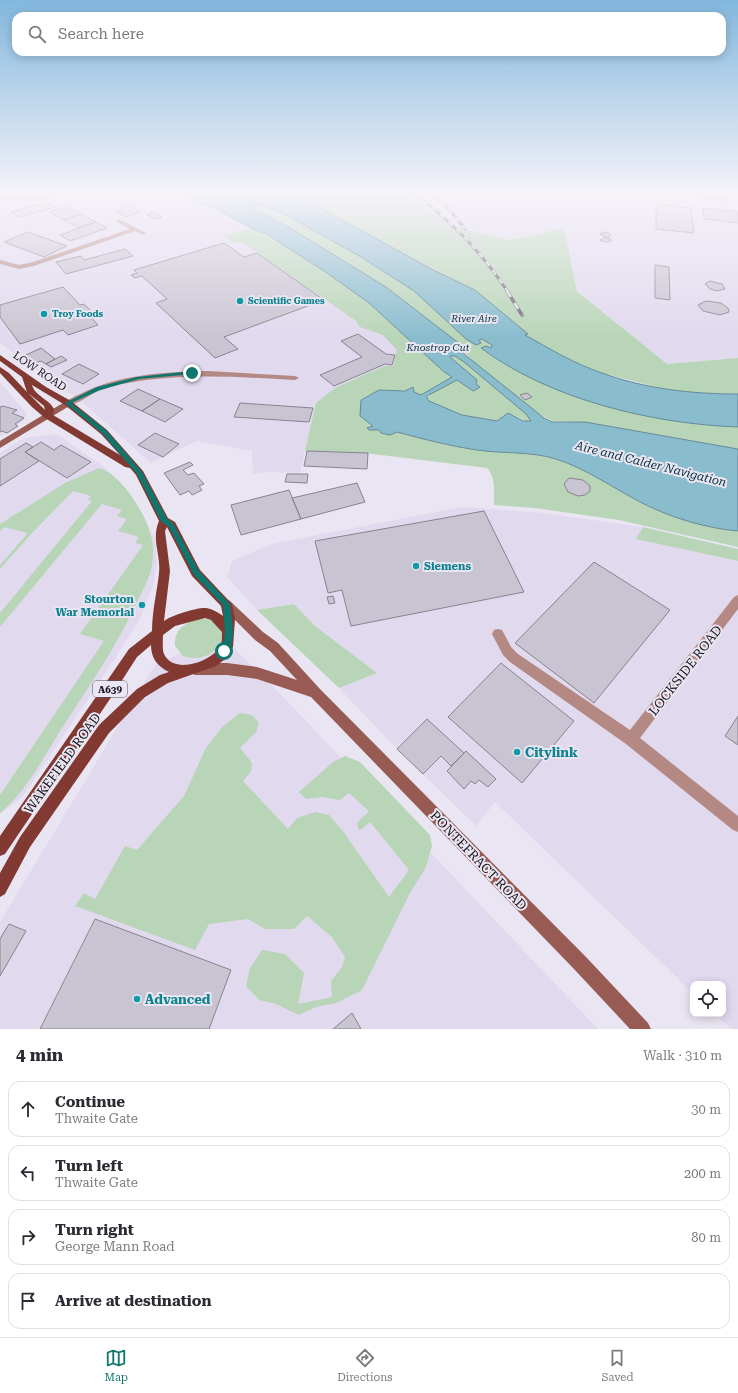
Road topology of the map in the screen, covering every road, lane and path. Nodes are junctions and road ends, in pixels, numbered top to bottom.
1 (98, 242) edge
2 (0, 262) edge
3 (0, 357) edge
4 (0, 369) edge
5 (26, 377) junction
6 (295, 378) dead end
7 (68, 403) junction
8 (48, 416) junction
9 (0, 446) edge
10 (140, 473) junction
11 (164, 521) junction
12 (738, 600) edge
13 (226, 604) junction
14 (215, 616) junction
15 (229, 619) junction
16 (247, 624) junction
17 (159, 633) junction
18 (229, 633) junction
19 (498, 634) dead end
20 (195, 669) junction
21 (316, 693) junction
22 (631, 740) junction
23 (738, 825) edge
24 (0, 849) edge
25 (0, 889) edge
26 (642, 1029) edge

1 - 2 street
3 - 5 main road, LOW ROAD
4 - 8 main road, LOW ROAD
5 - 7 main road, LOW ROAD
5 - 8 main road
6 - 7 street
7 - 8 main road
7 - 10 main road, LOW ROAD
8 - 9 main road
8 - 10 main road, LOW ROAD
10 - 11 main road, LOW ROAD
11 - 13 main road, LOW ROAD
11 - 17 main road
12 - 22 street, LOCKSIDE ROAD
13 - 15 main road
13 - 16 main road, PONTEFRACT ROAD
14 - 15 main road, PONTEFRACT ROAD
14 - 17 main road
14 - 18 main road
15 - 16 main road, PONTEFRACT ROAD
15 - 18 main road
16 - 21 main road, PONTEFRACT ROAD
17 - 20 main road
17 - 24 main road, WAKEFIELD ROAD / A639
18 - 20 main road
19 - 22 street
20 - 21 main road, PONTEFRACT ROAD
20 - 25 main road, WAKEFIELD ROAD / A639
21 - 26 main road, PONTEFRACT ROAD
22 - 23 street

